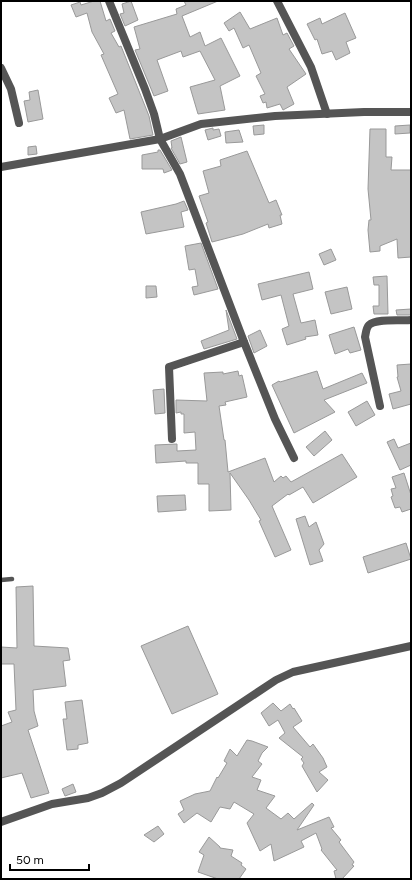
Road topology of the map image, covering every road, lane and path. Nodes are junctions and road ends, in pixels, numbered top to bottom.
1 (109, 1) edge
2 (277, 1) edge
3 (1, 68) edge
4 (411, 112) edge
5 (327, 114) junction
6 (19, 124) dead end
7 (160, 139) junction
8 (1, 167) edge
9 (411, 320) edge
10 (244, 342) junction
11 (380, 406) dead end
12 (172, 438) dead end
13 (294, 458) dead end
14 (12, 579) dead end
15 (1, 580) edge
16 (411, 646) edge
17 (1, 822) edge

1 - 7 street
2 - 5 street
3 - 6 street
4 - 5 street
5 - 7 street
7 - 8 street
7 - 10 street
9 - 11 street
10 - 12 street
10 - 13 street
14 - 15 lane
16 - 17 street

